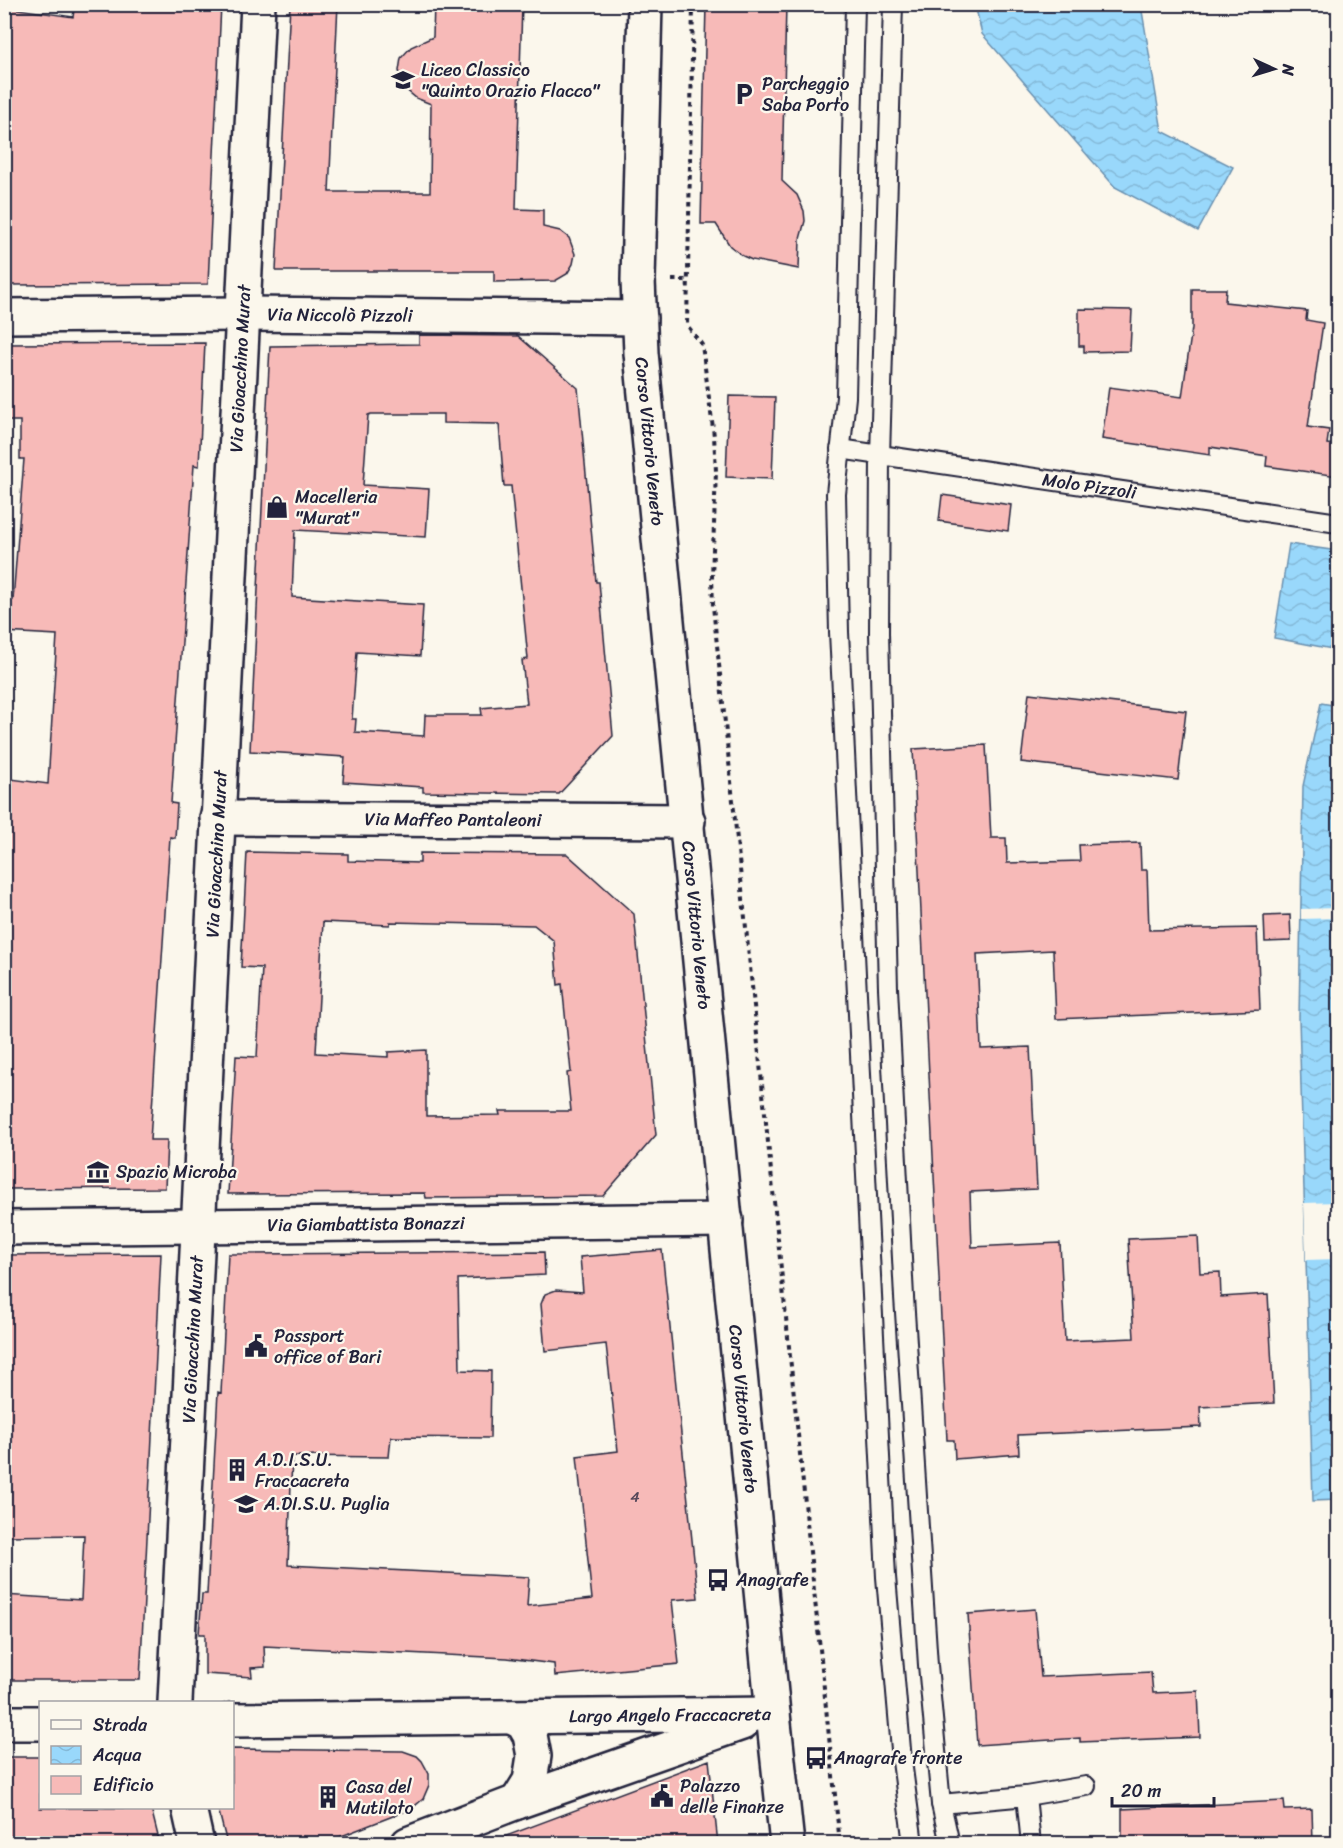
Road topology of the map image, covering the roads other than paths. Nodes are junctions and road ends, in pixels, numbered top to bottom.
1 (258, 4) edge
2 (645, 4) edge
3 (855, 4) edge
4 (893, 4) edge
5 (242, 314) junction
6 (4, 316) edge
7 (640, 318) junction
8 (840, 449) junction
9 (880, 456) junction
10 (1338, 523) edge
11 (217, 818) junction
12 (688, 821) junction
13 (726, 1220) junction
14 (200, 1226) junction
15 (4, 1228) edge
16 (175, 1701) edge
17 (773, 1714) junction
18 (512, 1717) junction
19 (234, 1720) edge
20 (4, 1723) edge
21 (39, 1723) edge
22 (1086, 1786) dead end
23 (1026, 1796) junction
24 (517, 1802) junction
25 (941, 1804) junction
26 (189, 1809) edge
27 (413, 1841) edge
28 (197, 1844) edge
29 (787, 1844) edge
30 (913, 1844) edge
31 (950, 1844) edge
32 (1031, 1844) edge

1 - 5 street, Via Gioacchino Murat
2 - 7 street, Corso Vittorio Veneto
3 - 8 lane
4 - 9 lane
5 - 6 street, Via Niccolò Pizzoli
5 - 7 street, Via Niccolò Pizzoli
5 - 11 street, Via Gioacchino Murat
7 - 12 street, Corso Vittorio Veneto
8 - 9 lane, Molo Pizzoli
8 - 30 lane
9 - 10 lane, Molo Pizzoli
9 - 25 lane
11 - 12 street, Via Maffeo Pantaleoni
11 - 14 street, Via Gioacchino Murat
12 - 13 street, Corso Vittorio Veneto
13 - 14 street, Via Giambattista Bonazzi
13 - 17 street, Corso Vittorio Veneto
14 - 15 street, Via Giambattista Bonazzi
14 - 16 street, Via Gioacchino Murat
17 - 18 street, Largo Angelo Fraccacreta
17 - 24 street, Largo Angelo Fraccacreta
17 - 29 street, Corso Vittorio Veneto
18 - 19 street, Largo Angelo Fraccacreta
18 - 24 street
20 - 21 street
22 - 23 lane
23 - 25 lane
23 - 32 lane
24 - 27 street, Largo Angelo Fraccacreta
25 - 31 lane
26 - 28 street

